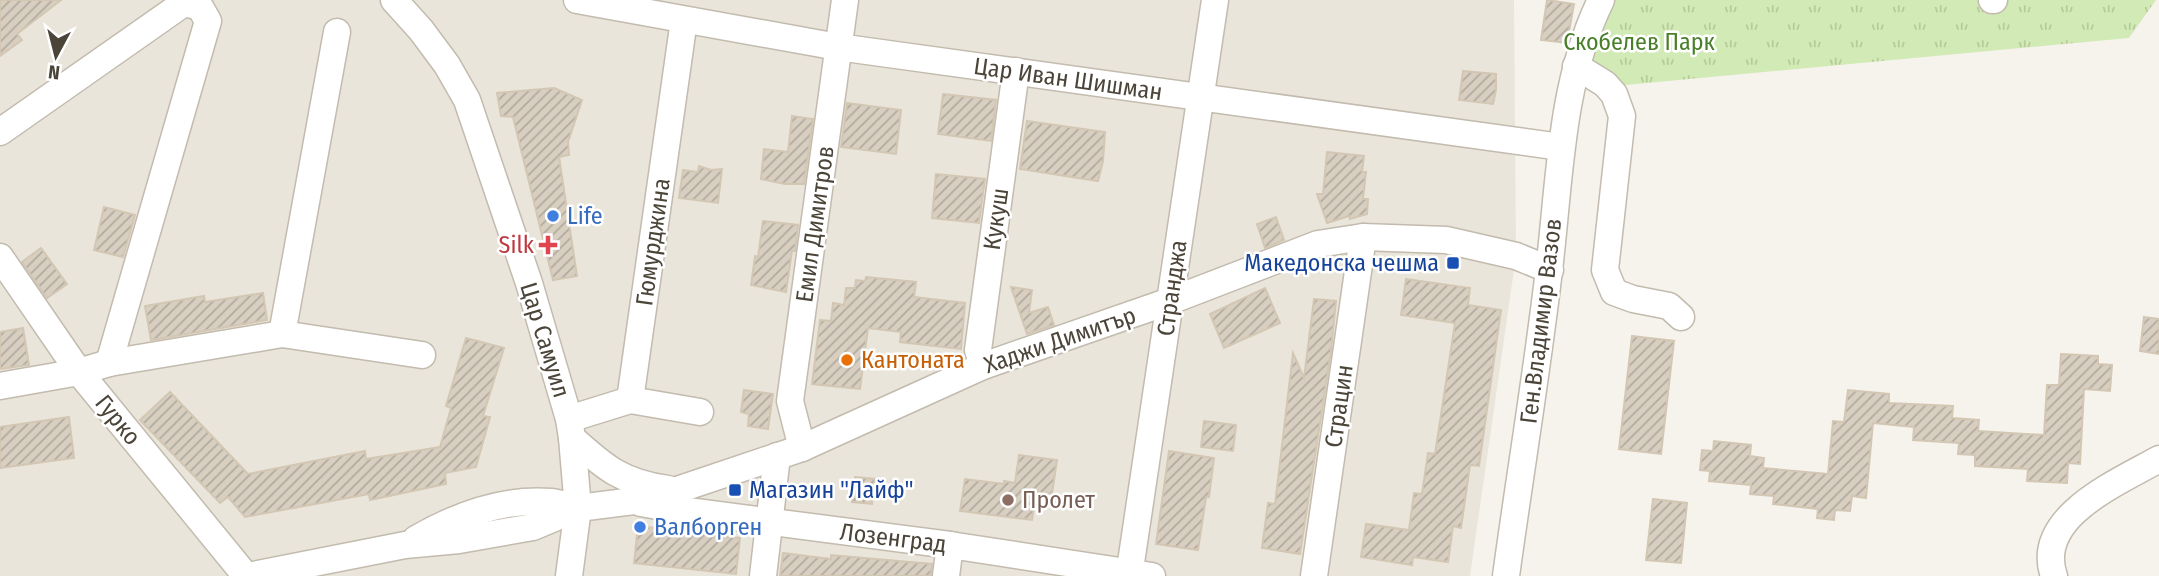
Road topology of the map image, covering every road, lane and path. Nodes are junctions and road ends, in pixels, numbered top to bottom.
1 (577, 0) edge
2 (845, 0) edge
3 (1214, 0) edge
4 (1601, 0) edge
5 (395, 2) edge
6 (684, 20) junction
7 (337, 32) dead end
8 (838, 47) junction
9 (1576, 66) junction
10 (1016, 71) junction
11 (1199, 97) junction
12 (0, 132) edge
13 (1561, 147) junction
14 (1363, 237) junction
15 (0, 257) edge
16 (1550, 270) junction
17 (1170, 301) junction
18 (1681, 317) dead end
19 (282, 334) junction
20 (422, 355) dead end
21 (109, 363) junction
22 (983, 366) junction
23 (79, 372) junction
24 (0, 386) edge
25 (630, 400) junction
26 (700, 412) dead end
27 (571, 428) junction
28 (789, 452) junction
29 (2159, 459) edge
30 (677, 490) junction
31 (634, 501) junction
32 (578, 509) junction
33 (771, 522) junction
34 (950, 545) junction
35 (1137, 575) edge
36 (247, 576) edge
37 (569, 576) edge
38 (763, 576) edge
39 (946, 576) edge
40 (1314, 576) edge
41 (1506, 576) edge
42 (2054, 576) edge

1 - 6 street, Цар Иван Шишман
2 - 8 street, Емил Димитров
3 - 11 street, Странджа
4 - 9 street, Ген.Владимир Вазов
5 - 27 street, Цар Самуил
6 - 8 street, Цар Иван Шишман
6 - 25 street, Гюмурджина
7 - 19 street
8 - 10 street, Цар Иван Шишман
8 - 28 street, Емил Димитров
9 - 13 street, Ген.Владимир Вазов
9 - 18 street
10 - 11 street, Цар Иван Шишман
10 - 22 street, Кукуш
11 - 13 street, Цар Иван Шишман
11 - 17 street, Странджа
12 - 21 street
13 - 16 street, Ген.Владимир Вазов
14 - 16 street, Хаджи Димитър
14 - 17 street, Хаджи Димитър
14 - 40 street, Страцин
15 - 23 street, Гурко
16 - 41 street, Ген.Владимир Вазов
17 - 22 street, Хаджи Димитър
17 - 35 street, Странджа
19 - 20 street
19 - 21 street
21 - 23 street
22 - 28 street, Хаджи Димитър
23 - 24 street
23 - 36 street, Гурко
25 - 26 street
25 - 27 street
27 - 30 street
27 - 32 street, Цар Самуил
28 - 30 street, Хаджи Димитър
28 - 33 street, Емил Димитров
29 - 42 street
30 - 31 street, Хаджи Димитър
31 - 32 street, Хаджи Димитър
31 - 33 street, Лозенград
32 - 36 street, Хаджи Димитър
32 - 37 street, Цар Самуил
33 - 34 street, Лозенград
33 - 38 street, Емил Димитров
34 - 35 street, Лозенград
34 - 39 street

